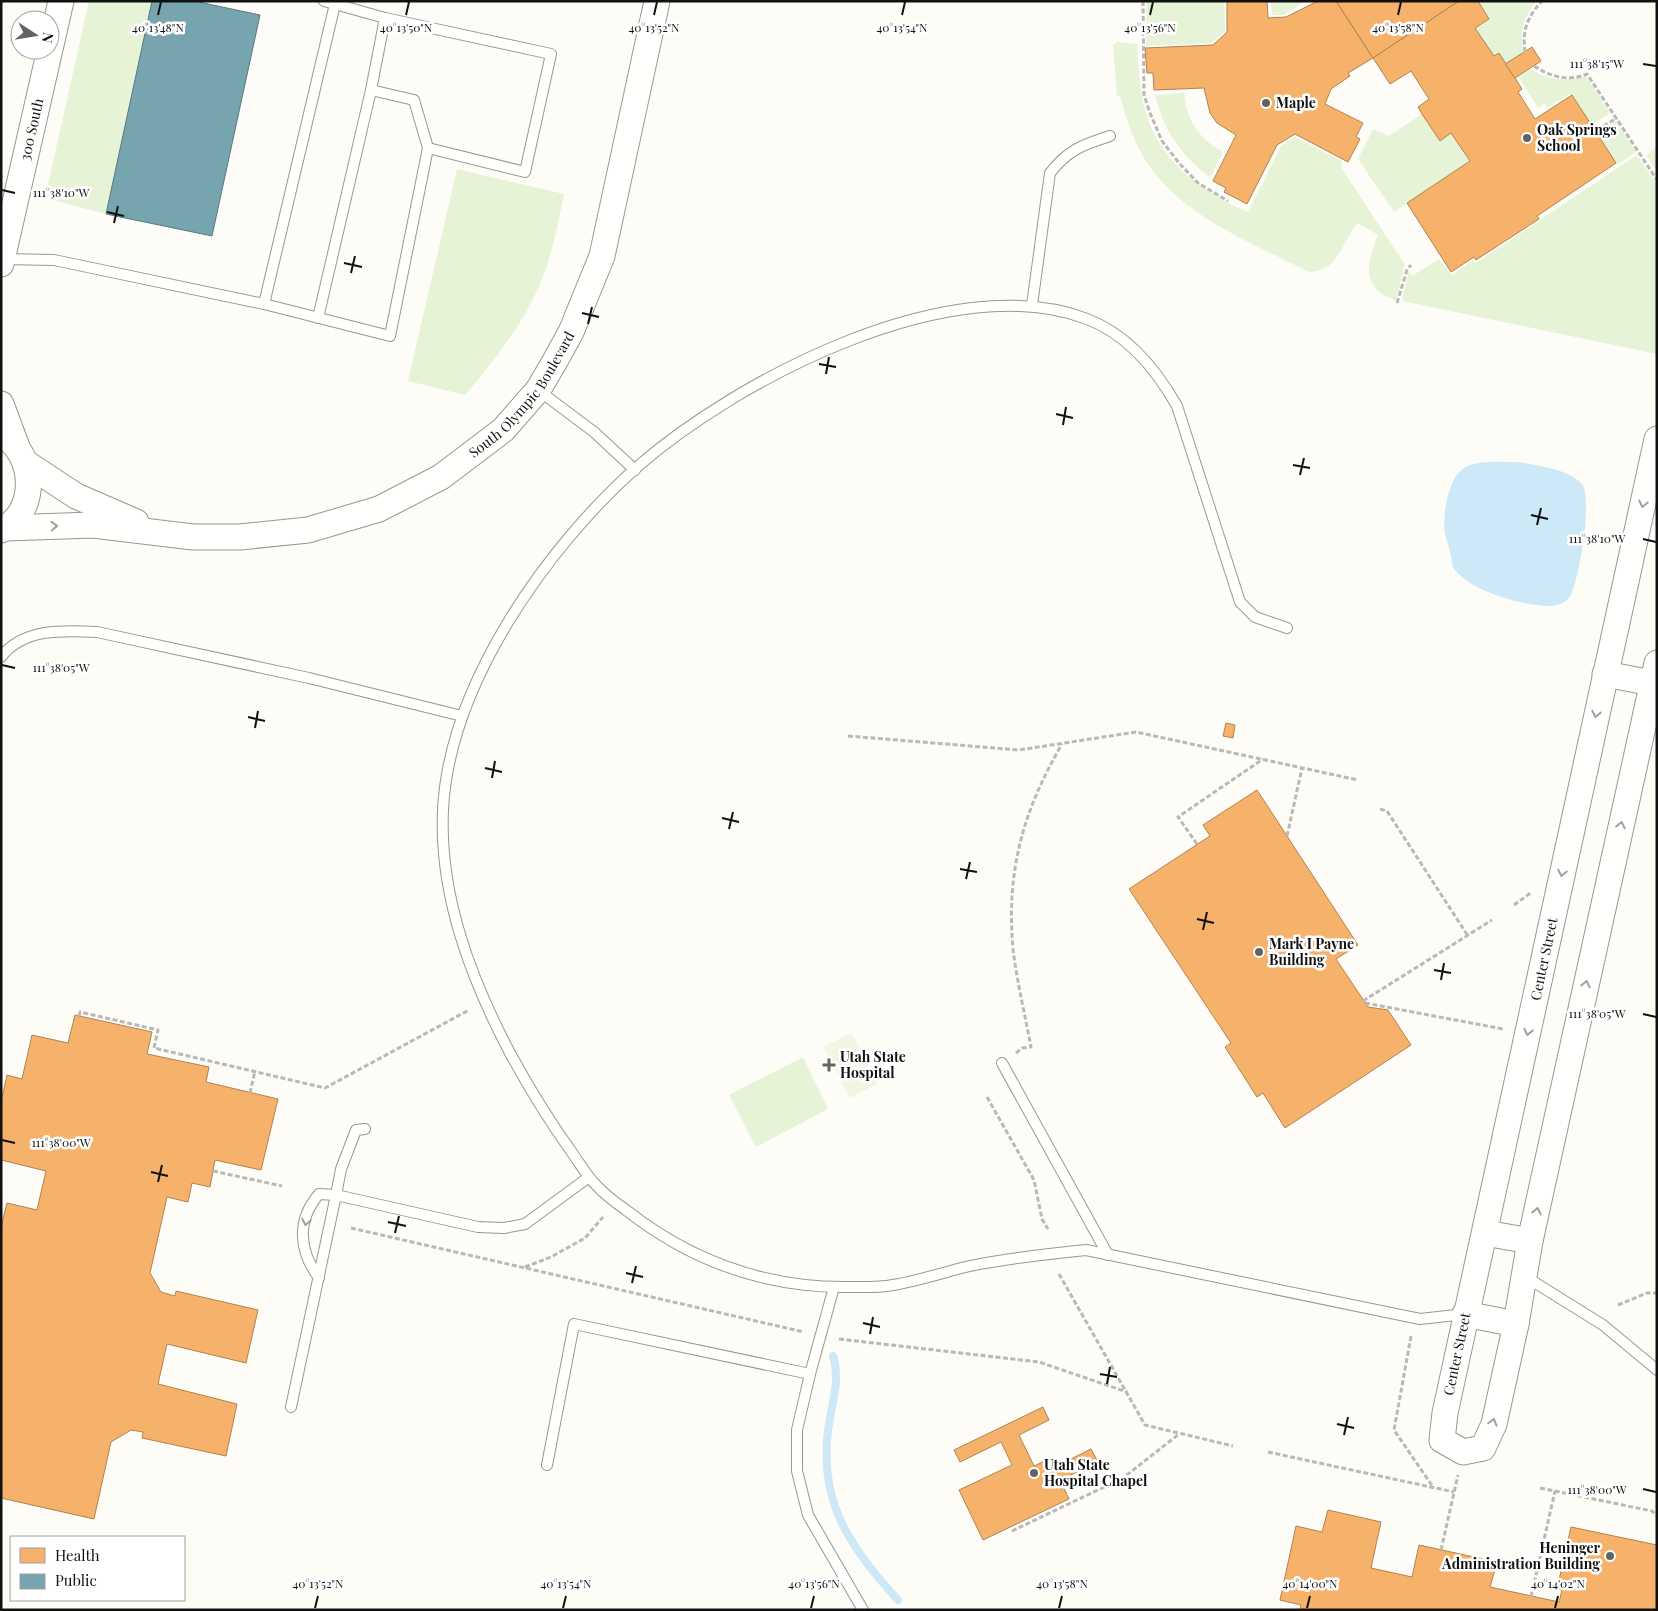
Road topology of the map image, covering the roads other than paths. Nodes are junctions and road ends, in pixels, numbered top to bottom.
1 (61, 1) edge
2 (324, 1) edge
3 (657, 1) edge
4 (335, 4) junction
5 (385, 18) junction
6 (371, 90) junction
7 (1110, 136) dead end
8 (428, 148) junction
9 (2, 267) edge
10 (264, 304) junction
11 (1032, 305) junction
12 (318, 318) junction
13 (538, 390) junction
14 (1, 404) edge
15 (1657, 439) edge
16 (15, 448) edge
17 (634, 470) junction
18 (3, 529) edge
19 (175, 535) junction
20 (1287, 628) dead end
21 (1, 657) edge
22 (1654, 673) edge
23 (1605, 674) junction
24 (462, 716) junction
25 (1002, 1063) road end
26 (365, 1129) dead end
27 (589, 1177) junction
28 (336, 1195) junction
29 (1484, 1233) junction
30 (1530, 1241) junction
31 (1108, 1255) junction
32 (1525, 1276) junction
33 (319, 1278) junction
34 (834, 1287) junction
35 (1464, 1314) junction
36 (1516, 1324) junction
37 (1657, 1370) edge
38 (810, 1374) junction
39 (291, 1407) dead end
40 (547, 1465) dead end
41 (863, 1610) edge

1 - 9 street, 300 South
2 - 4 lane
3 - 13 street, South Olympic Boulevard
4 - 5 lane
4 - 10 lane
5 - 6 lane
5 - 8 lane
6 - 8 lane
6 - 12 lane
7 - 11 lane
8 - 12 lane
9 - 10 lane
10 - 12 lane
11 - 17 lane
11 - 20 lane
13 - 17 lane
13 - 19 street, South Olympic Boulevard
14 - 16 street
15 -> 23 street, Center Street
16 - 18 street
16 - 19 street, South Olympic Boulevard
17 - 24 lane
18 -> 19 street, South Olympic Boulevard
21 - 24 lane
22 - 23 street
30 -> 22 street, Center Street
23 -> 29 street, Center Street
24 - 27 lane
25 - 31 lane
26 - 28 lane
27 - 28 lane
27 - 34 lane
28 - 33 lane
28 -> 33 lane
29 - 30 street
29 - 35 street, Center Street
30 - 32 street, Center Street
31 - 34 lane
31 - 35 lane
32 - 36 street, Center Street
32 - 37 lane
33 - 39 lane
34 - 38 lane
35 - 36 street
35 -> 36 street, Center Street
38 - 40 lane
38 - 41 lane

